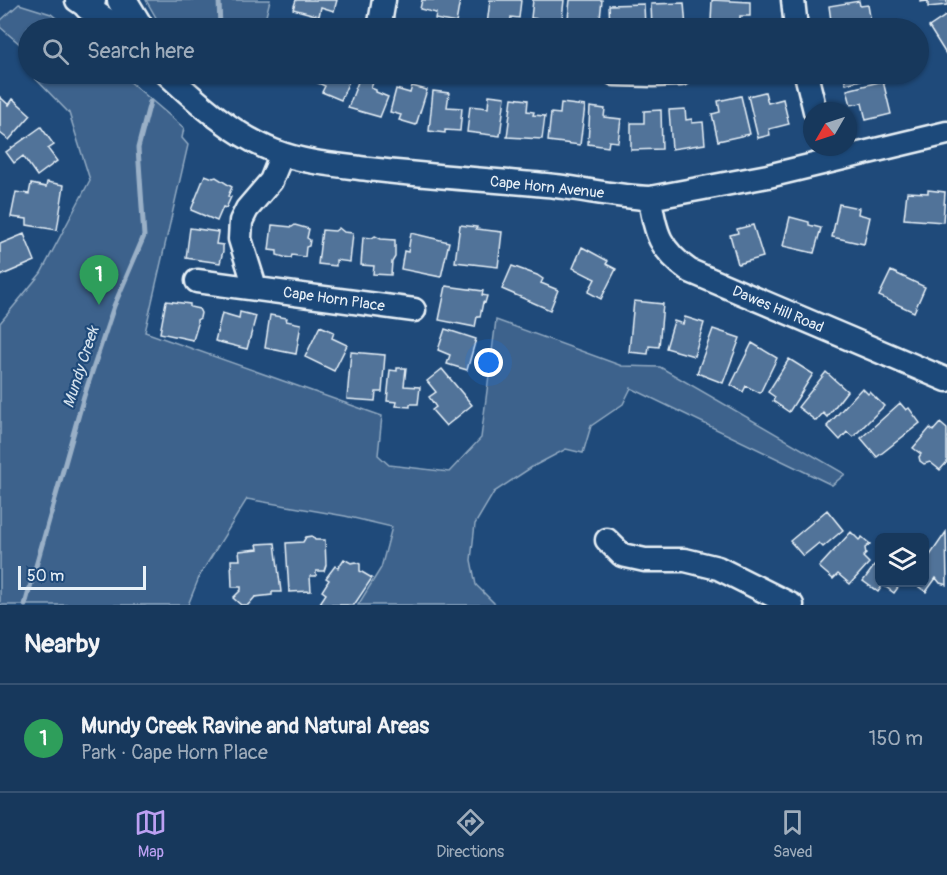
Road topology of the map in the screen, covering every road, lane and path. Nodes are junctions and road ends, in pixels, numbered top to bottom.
1 (122, 0) edge
2 (384, 0) edge
3 (793, 0) edge
4 (82, 1) edge
5 (105, 18) edge
6 (132, 18) edge
7 (381, 18) edge
8 (795, 18) edge
9 (179, 84) edge
10 (808, 84) edge
11 (813, 102) edge
12 (947, 133) edge
13 (857, 148) edge
14 (282, 154) junction
15 (820, 156) edge
16 (650, 198) junction
17 (197, 281) dead end
18 (255, 287) junction
19 (414, 310) dead end
20 (947, 380) edge
21 (606, 540) dead end
22 (792, 605) edge

1 - 6 main road
2 - 7 street
3 - 8 street
4 - 5 street
9 - 14 street, Cape Horn Avenue
10 - 11 street
12 - 13 street, Cape Horn Avenue
14 - 16 street, Cape Horn Avenue
14 - 18 street
15 - 16 street, Cape Horn Avenue
16 - 20 street, Dawes Hill Road
17 - 18 street, Cape Horn Place
18 - 19 street, Cape Horn Place
21 - 22 street

